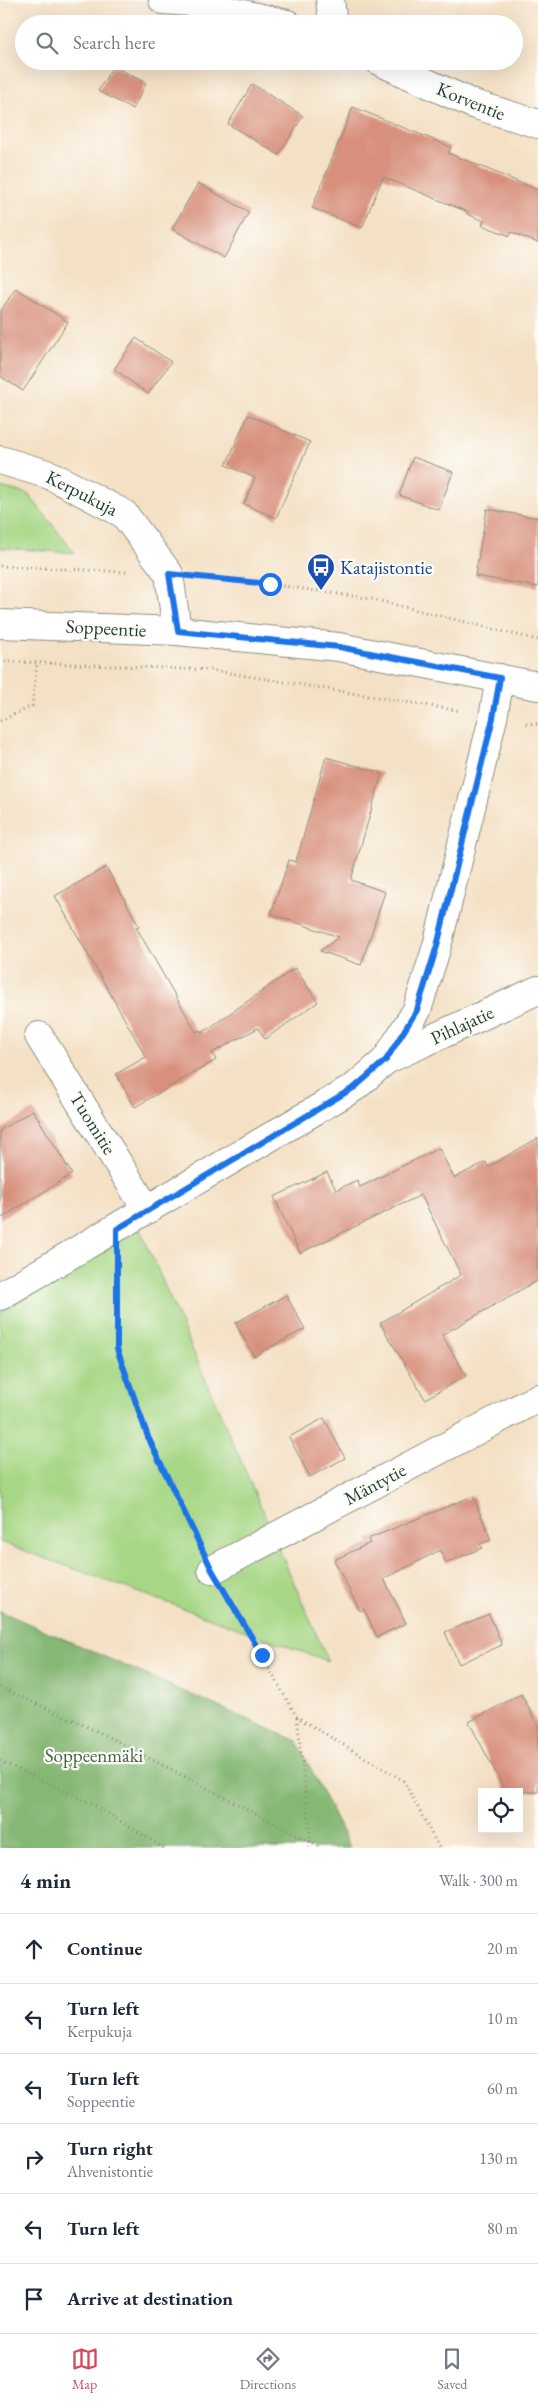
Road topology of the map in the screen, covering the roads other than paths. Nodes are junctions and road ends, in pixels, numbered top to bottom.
1 (163, 0) edge
2 (330, 0) edge
3 (247, 15) edge
4 (332, 15) edge
5 (399, 70) edge
6 (538, 124) edge
7 (0, 460) edge
8 (0, 624) edge
9 (178, 631) junction
10 (500, 678) junction
11 (538, 686) edge
12 (538, 990) edge
13 (39, 1036) dead end
14 (386, 1060) junction
15 (147, 1210) junction
16 (0, 1296) edge
17 (538, 1398) edge
18 (212, 1570) road end

1 - 3 street
2 - 4 street
5 - 6 street, Korventie
7 - 9 street, Kerpukuja
8 - 9 street, Soppeentie
9 - 10 street, Soppeentie
10 - 11 street, Soppeentie
10 - 14 street
12 - 14 street, Pihlajatie
13 - 15 street, Tuomitie
14 - 15 street
15 - 16 street
17 - 18 street, Mäntytie

